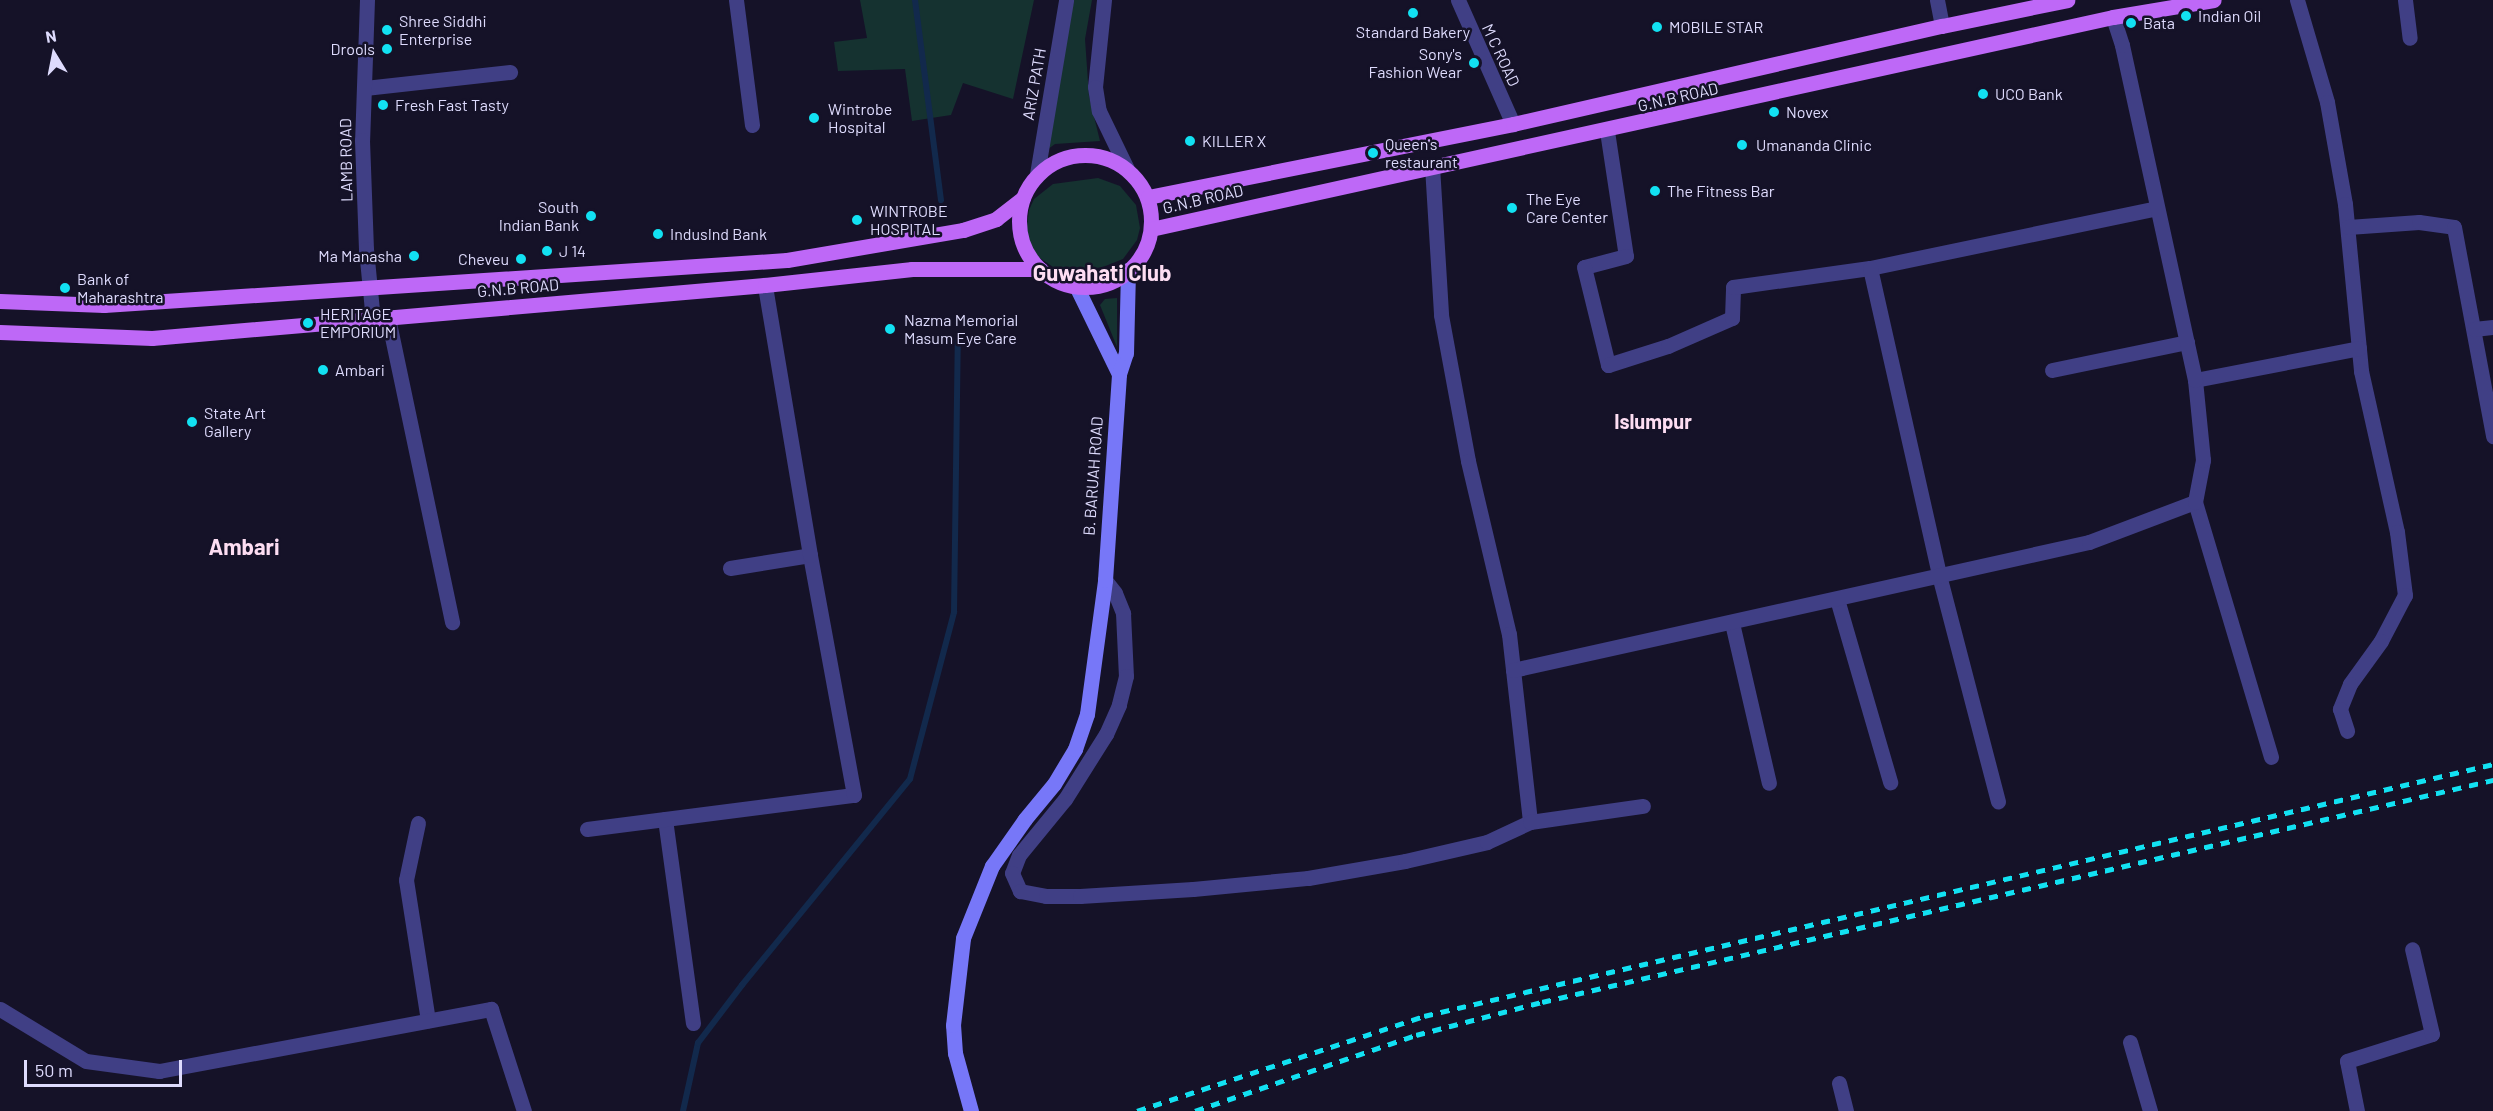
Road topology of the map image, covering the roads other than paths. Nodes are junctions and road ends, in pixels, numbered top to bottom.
1 (367, 0) edge
2 (736, 0) edge
3 (1066, 0) edge
4 (1104, 0) edge
5 (1458, 0) edge
6 (1937, 0) edge
7 (2067, 0) edge
8 (2214, 0) edge
9 (2297, 0) edge
10 (2405, 0) edge
11 (2113, 17) junction
12 (1942, 26) junction
13 (2410, 38) dead end
14 (510, 72) dead end
15 (364, 88) junction
16 (1513, 124) junction
17 (752, 125) dead end
18 (1607, 131) junction
19 (1432, 166) junction
20 (1127, 169) junction
21 (1037, 174) junction
22 (1148, 197) junction
23 (1023, 198) junction
24 (2157, 208) junction
25 (2348, 227) junction
26 (1151, 229) junction
27 (1870, 267) junction
28 (1040, 269) junction
29 (1128, 270) junction
30 (765, 285) junction
31 (369, 286) junction
32 (1076, 286) junction
33 (0, 301) edge
34 (380, 319) junction
35 (2493, 327) edge
36 (2474, 329) junction
37 (0, 332) edge
38 (2187, 342) junction
39 (2359, 348) junction
40 (2052, 370) dead end
41 (1119, 374) junction
42 (2195, 380) junction
43 (2493, 436) edge
44 (2195, 502) junction
45 (810, 555) junction
46 (730, 568) dead end
47 (1939, 575) junction
48 (1105, 580) junction
49 (1837, 599) junction
50 (452, 622) dead end
51 (1732, 622) junction
52 (1513, 670) junction
53 (2348, 731) dead end
54 (2271, 757) dead end
55 (1890, 782) dead end
56 (1769, 783) dead end
57 (1998, 801) dead end
58 (1643, 806) dead end
59 (665, 819) junction
60 (1530, 822) junction
61 (418, 823) dead end
62 (587, 829) dead end
63 (2412, 949) dead end
64 (0, 1009) edge
65 (428, 1020) junction
66 (693, 1023) dead end
67 (2130, 1042) dead end
68 (1839, 1083) dead end
69 (524, 1111) edge
70 (971, 1111) edge
71 (1846, 1111) edge
72 (2150, 1111) edge
73 (2357, 1111) edge

1 - 15 street, LAMB ROAD
2 - 17 street
3 - 21 street, ARIZ PATH
4 - 20 street
5 - 16 street, M C ROAD
6 - 12 street
7 - 12 main road, G.N.B ROAD
8 - 11 main road, G.N.B ROAD
9 - 25 street
10 - 13 street
11 - 18 main road, G.N.B ROAD
11 - 24 street
12 - 16 main road, G.N.B ROAD
14 - 15 street
15 - 31 street, LAMB ROAD
16 - 22 main road, G.N.B ROAD
18 - 19 main road, G.N.B ROAD
18 - 27 street
19 - 26 main road, G.N.B ROAD
19 - 52 street
20 - 21 main road
20 - 22 main road
21 - 23 main road
22 - 26 main road
23 - 28 main road
23 - 31 main road, G.N.B ROAD
24 - 27 street
24 - 38 street
25 - 36 street
25 - 39 street
26 - 29 main road
27 - 47 street
28 - 30 main road, G.N.B ROAD
28 - 32 main road
29 - 32 main road
29 - 41 main road, B. BARUAH ROAD
30 - 34 main road, G.N.B ROAD
30 - 45 street
31 - 33 main road, G.N.B ROAD
31 - 34 street, LAMB ROAD
32 - 41 main road, B. BARUAH ROAD
34 - 37 main road, G.N.B ROAD
34 - 50 street, LAMB ROAD
35 - 36 street
36 - 43 street
38 - 40 street
38 - 42 street
39 - 42 street
39 - 53 street
41 - 48 main road, B. BARUAH ROAD
42 - 44 street
44 - 47 street
44 - 54 street
45 - 46 street
45 - 59 street
47 - 49 street
47 - 57 street
48 - 60 street
48 - 70 main road, B. BARUAH ROAD
49 - 51 street
49 - 55 street
51 - 52 street
51 - 56 street
52 - 60 street
58 - 60 street
59 - 62 street
59 - 66 street
61 - 65 street
63 - 73 street
64 - 65 street
65 - 69 street
67 - 72 street
68 - 71 street

